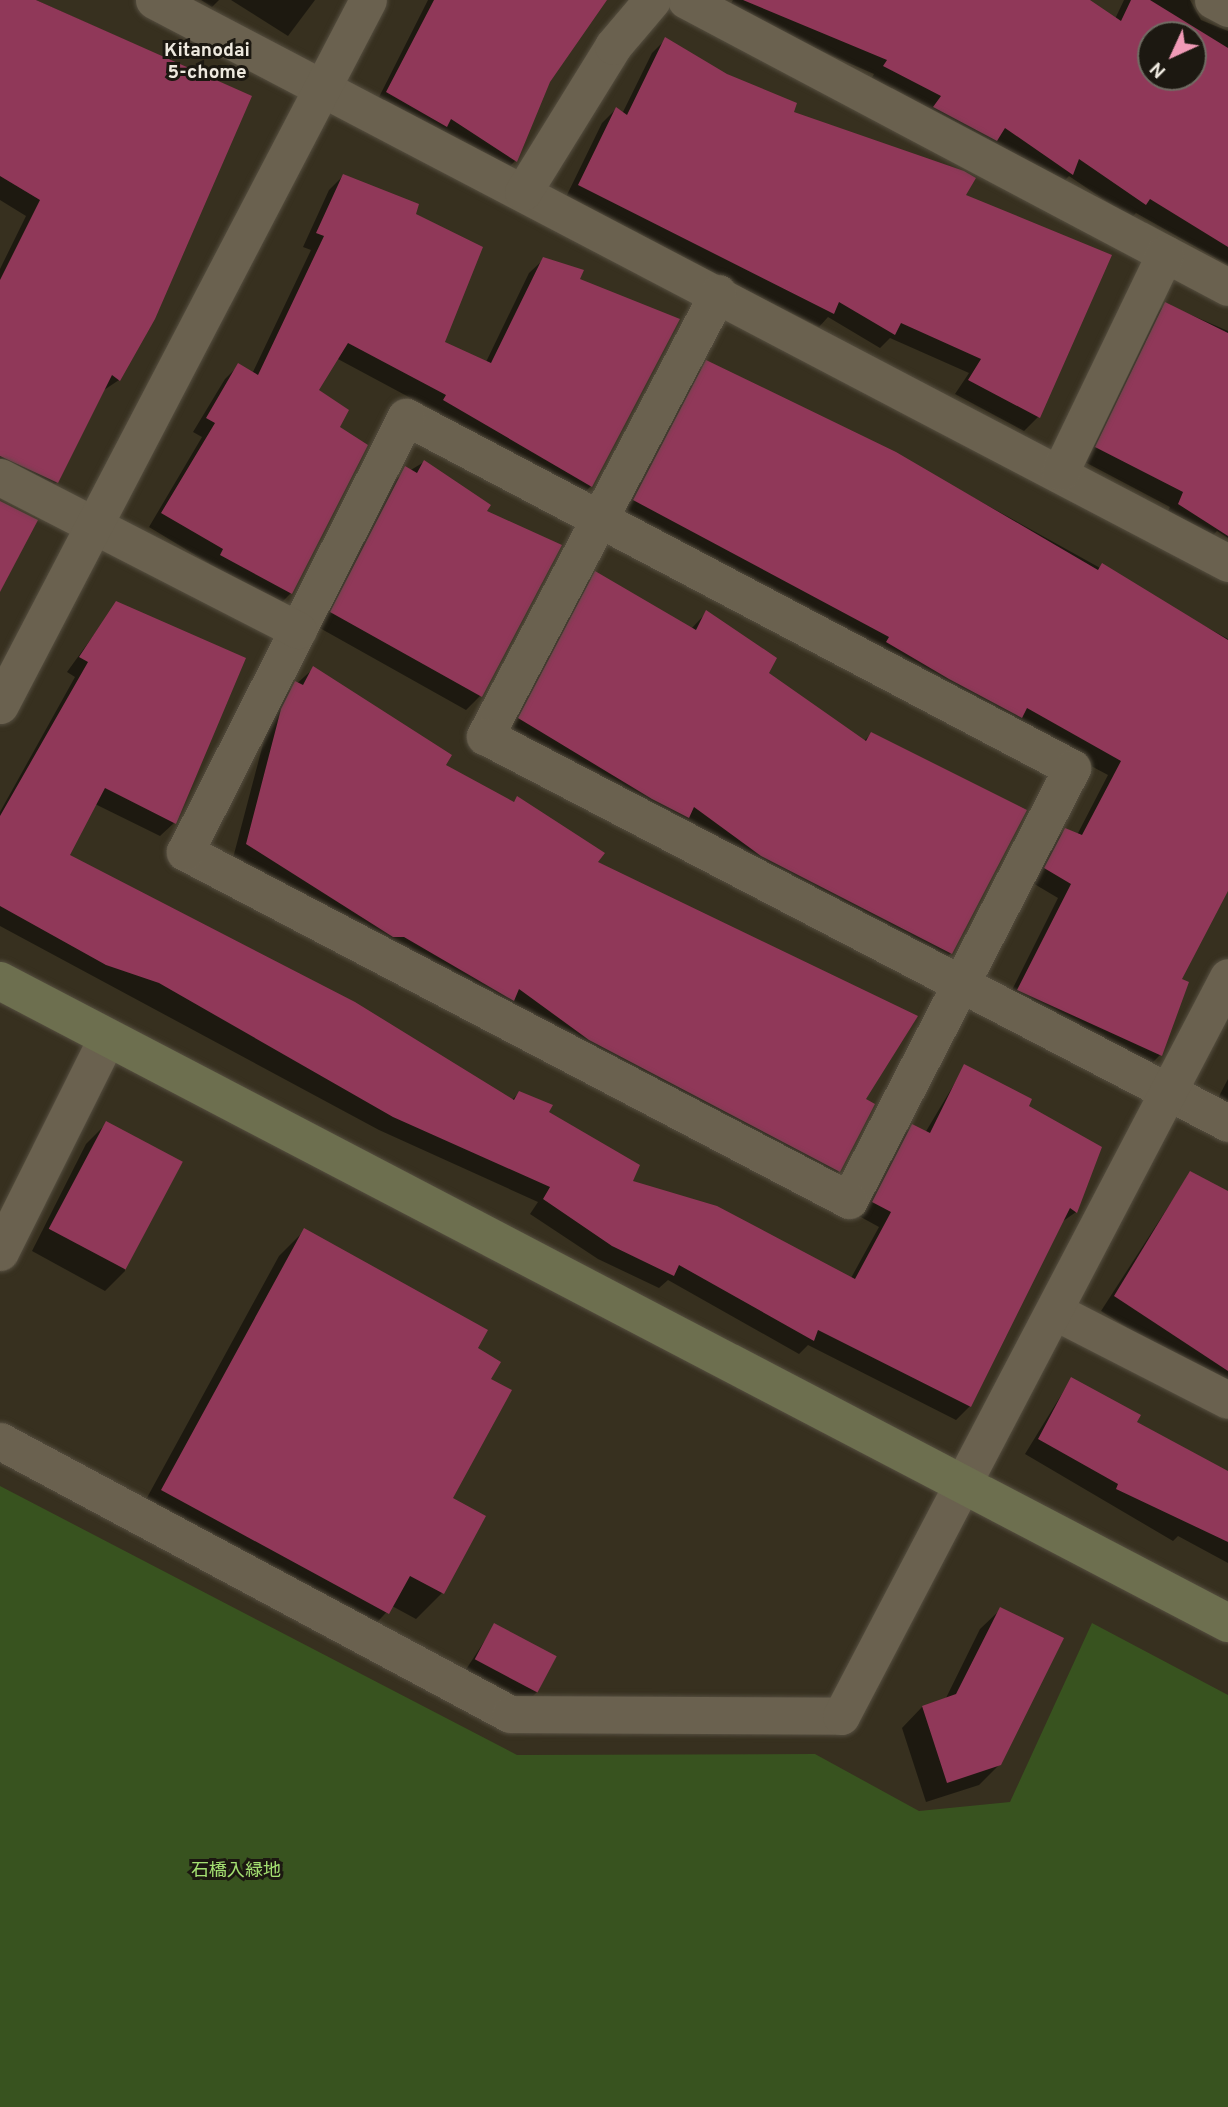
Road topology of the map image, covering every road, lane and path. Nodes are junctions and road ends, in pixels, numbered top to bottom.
1 (154, 0) edge
2 (368, 0) edge
3 (652, 0) edge
4 (686, 0) edge
5 (1213, 0) edge
6 (1228, 8) edge
7 (320, 87) junction
8 (523, 192) junction
9 (1165, 254) junction
10 (1228, 287) edge
11 (718, 293) junction
12 (1060, 472) junction
13 (0, 477) edge
14 (600, 517) junction
15 (92, 526) junction
16 (1228, 563) edge
17 (298, 630) junction
18 (0, 705) edge
19 (1228, 977) edge
20 (0, 981) edge
21 (959, 982) junction
22 (107, 1037) junction
23 (1169, 1091) junction
24 (1228, 1123) edge
25 (0, 1252) edge
26 (1054, 1311) junction
27 (1228, 1400) edge
28 (0, 1441) edge
29 (962, 1485) junction
30 (1228, 1623) edge

1 - 7 street
2 - 7 street
3 - 8 street
4 - 9 street
5 - 6 street
7 - 8 street
7 - 15 street
8 - 11 street
9 - 10 street
9 - 12 street
11 - 12 street
11 - 14 street
12 - 16 street
13 - 15 street
14 - 17 street
14 - 21 street
14 - 21 street
15 - 17 street
15 - 18 street
17 - 21 street
19 - 23 street
20 - 22 street
21 - 23 street
22 - 25 street
22 - 29 street
23 - 24 street
23 - 26 street
26 - 27 street
26 - 29 street
28 - 29 street
29 - 30 street

